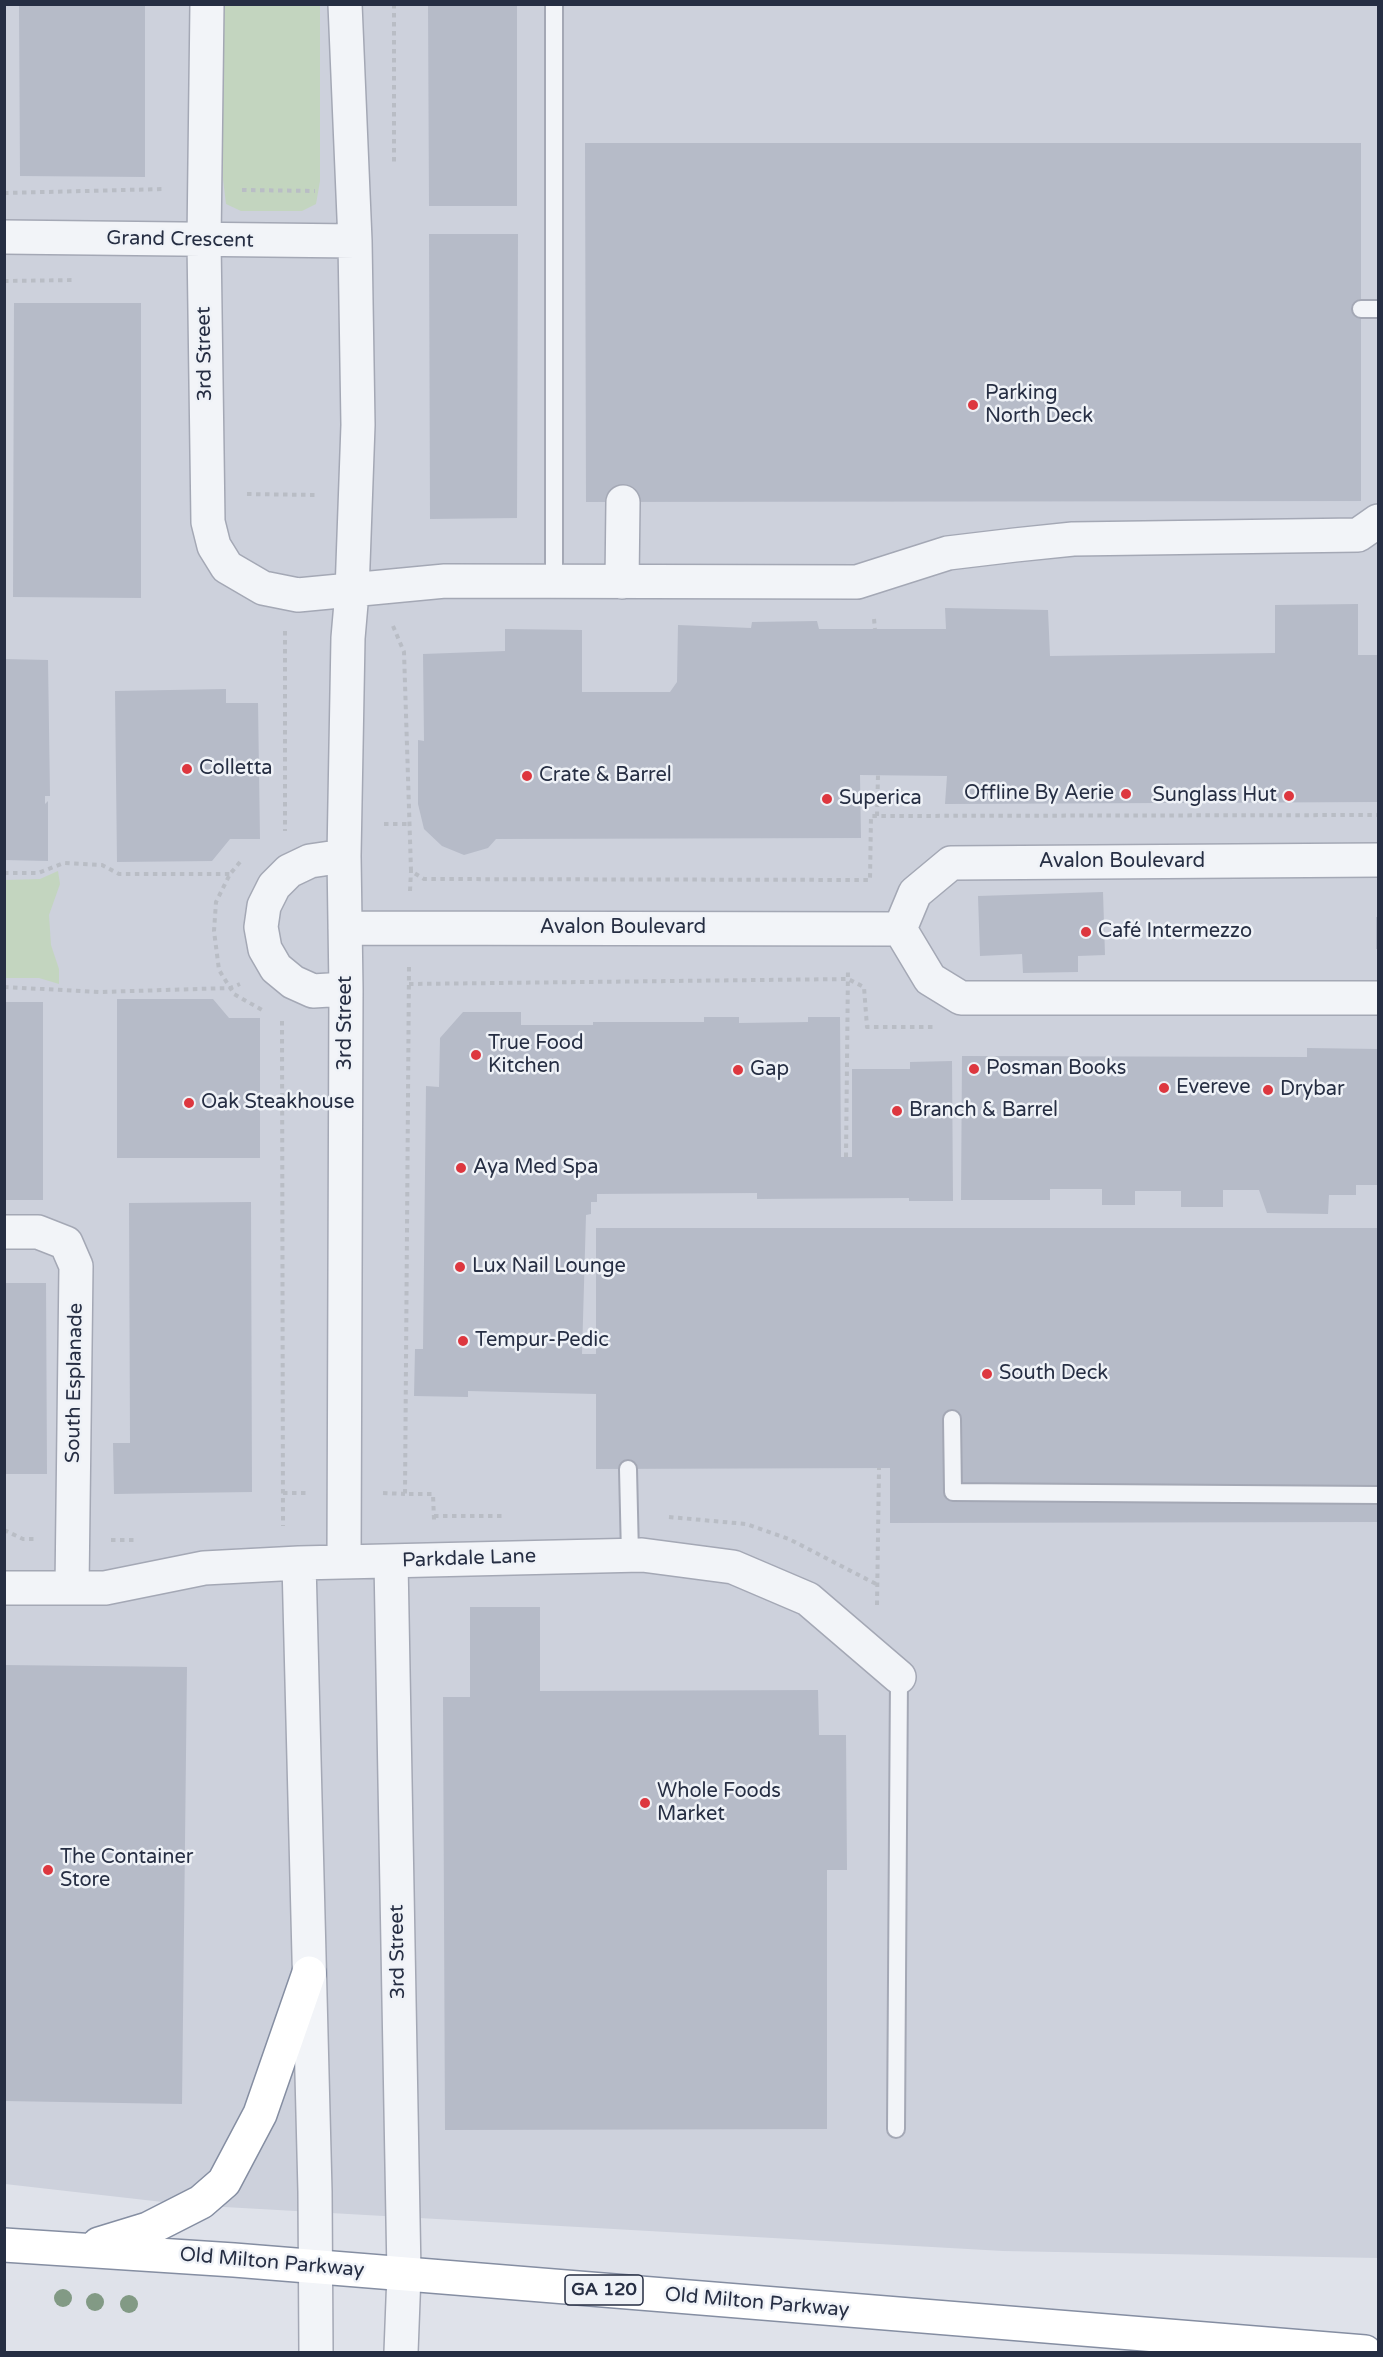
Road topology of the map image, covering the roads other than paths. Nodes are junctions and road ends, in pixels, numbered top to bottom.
1 (207, 4) edge
2 (345, 4) edge
3 (554, 4) edge
4 (4, 237) edge
5 (204, 241) junction
6 (355, 241) junction
7 (1361, 309) dead end
8 (1378, 309) edge
9 (623, 502) dead end
10 (1378, 522) edge
11 (554, 581) junction
12 (622, 582) junction
13 (365, 590) junction
14 (344, 856) junction
15 (1378, 860) edge
16 (345, 928) junction
17 (900, 929) junction
18 (346, 989) junction
19 (1378, 998) edge
20 (4, 1232) edge
21 (952, 1419) dead end
22 (628, 1469) dead end
23 (1378, 1496) edge
24 (630, 1555) junction
25 (390, 1561) junction
26 (344, 1562) junction
27 (299, 1563) junction
28 (4, 1588) edge
29 (72, 1588) junction
30 (899, 1677) joint
31 (309, 1973) junction
32 (896, 2129) dead end
33 (4, 2245) edge
34 (81, 2250) junction
35 (316, 2267) junction
36 (404, 2274) junction
37 (316, 2345) edge
38 (402, 2347) edge
39 (1365, 2352) edge

1 - 5 street, 3rd Street
2 - 6 street, 3rd Street
3 - 11 lane
4 - 5 street, Grand Crescent
5 - 6 street, Grand Crescent
5 - 13 street, 3rd Street
6 - 13 street, 3rd Street
7 - 8 lane
9 - 12 street
10 - 12 street
11 - 12 street
11 - 13 street
13 - 14 street, 3rd Street
14 - 16 street, 3rd Street
14 - 18 street
15 - 17 street, Avalon Boulevard
16 - 17 street, Avalon Boulevard
16 - 18 street, 3rd Street
17 - 19 street
18 - 26 street, 3rd Street
20 - 29 street, South Esplanade
21 - 23 lane
22 - 24 lane
24 - 25 street, Parkdale Lane
24 - 30 street, Parkdale Lane
25 - 26 street, Parkdale Lane
25 - 36 street, 3rd Street
26 - 27 street, Parkdale Lane
27 - 29 street, Parkdale Lane
27 - 31 street
28 - 29 street, Parkdale Lane
30 - 32 lane
31 - 34 highway
31 - 35 street
33 - 34 highway, Old Milton Parkway / GA 120
34 - 35 highway, Old Milton Parkway / GA 120
35 - 36 highway, Old Milton Parkway / GA 120
35 - 37 street
36 - 38 street, 3rd Street
36 - 39 highway, Old Milton Parkway / GA 120

